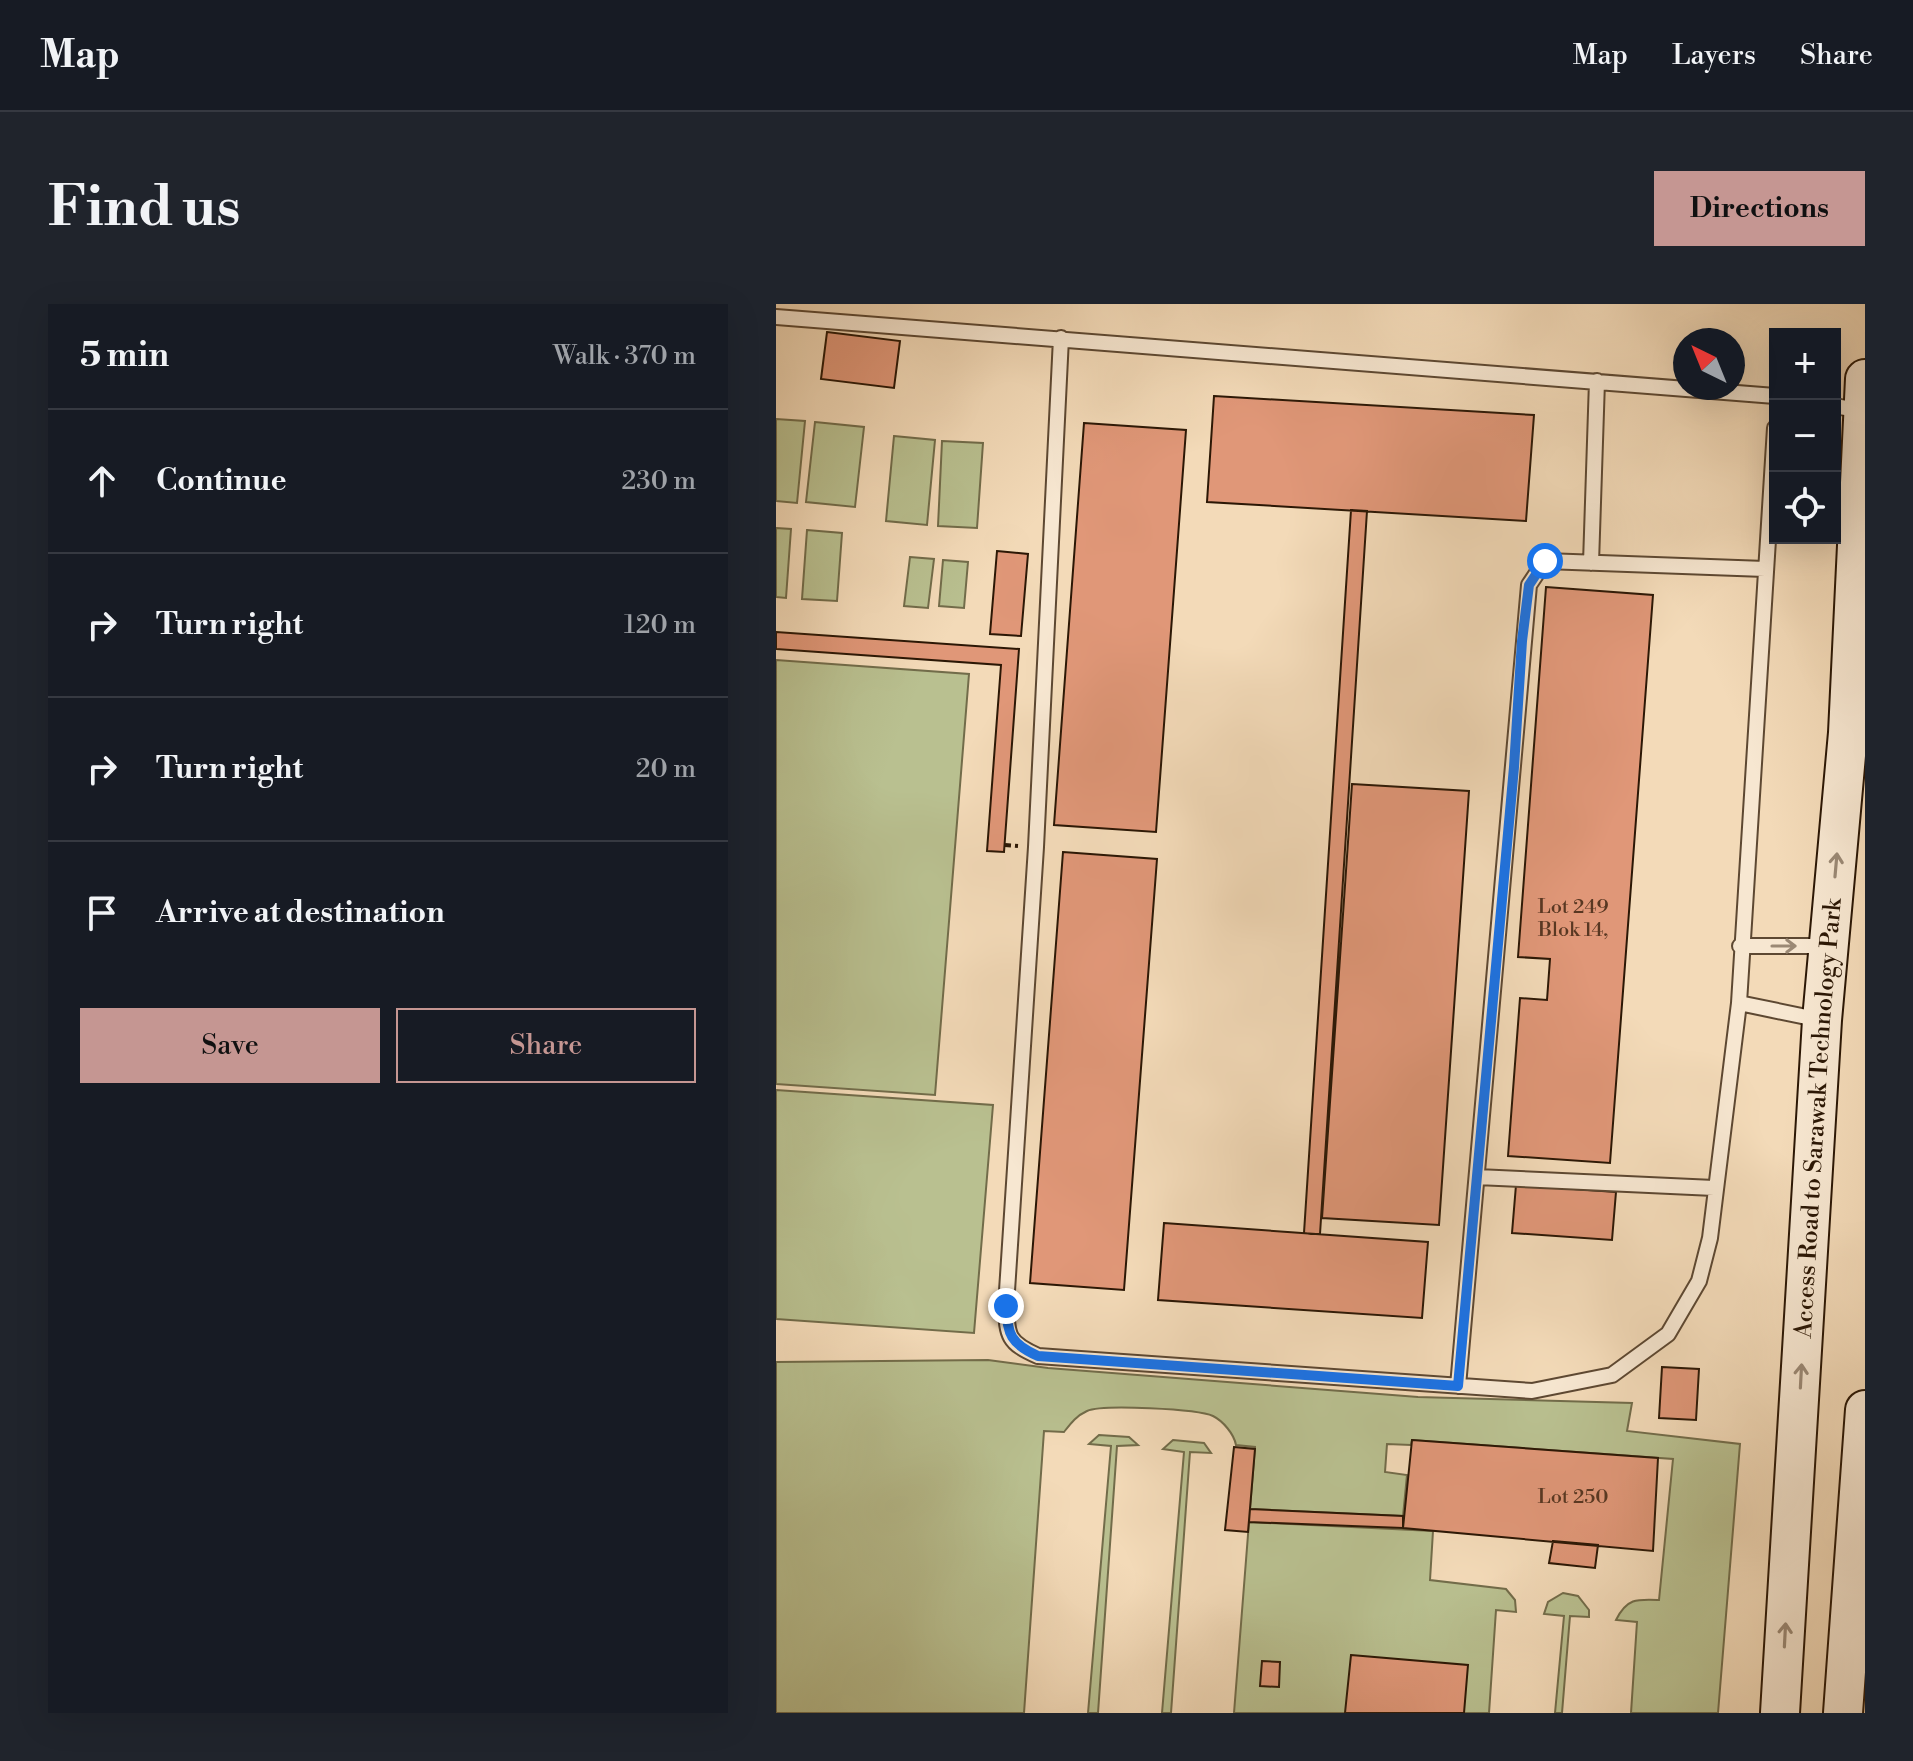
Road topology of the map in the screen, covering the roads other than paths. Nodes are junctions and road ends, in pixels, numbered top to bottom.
1 (776, 317) edge
2 (1061, 338) junction
3 (1597, 381) junction
4 (1769, 395) edge
5 (1854, 399) edge
6 (1772, 472) edge
7 (1591, 563) junction
8 (1765, 569) junction
9 (1740, 946) junction
10 (1828, 946) junction
11 (1739, 1003) junction
12 (1822, 1020) junction
13 (1477, 1177) junction
14 (1714, 1188) junction
15 (1458, 1386) junction
16 (1865, 1410) edge
17 (1780, 1713) edge
18 (1843, 1713) edge

1 - 2 lane
2 - 3 lane
2 - 15 lane
3 - 4 lane
3 - 7 lane
10 -> 5 street, Access Road to Sarawak Technology Park
6 - 8 lane
7 - 8 lane
7 - 13 lane
8 - 9 lane
9 -> 10 lane
9 - 11 lane
10 - 12 street, Access Road to Sarawak Technology Park
11 - 12 lane
11 - 14 lane
17 -> 12 street, Access Road to Sarawak Technology Park
13 - 14 lane
13 - 15 lane
14 - 15 lane
16 - 18 street

